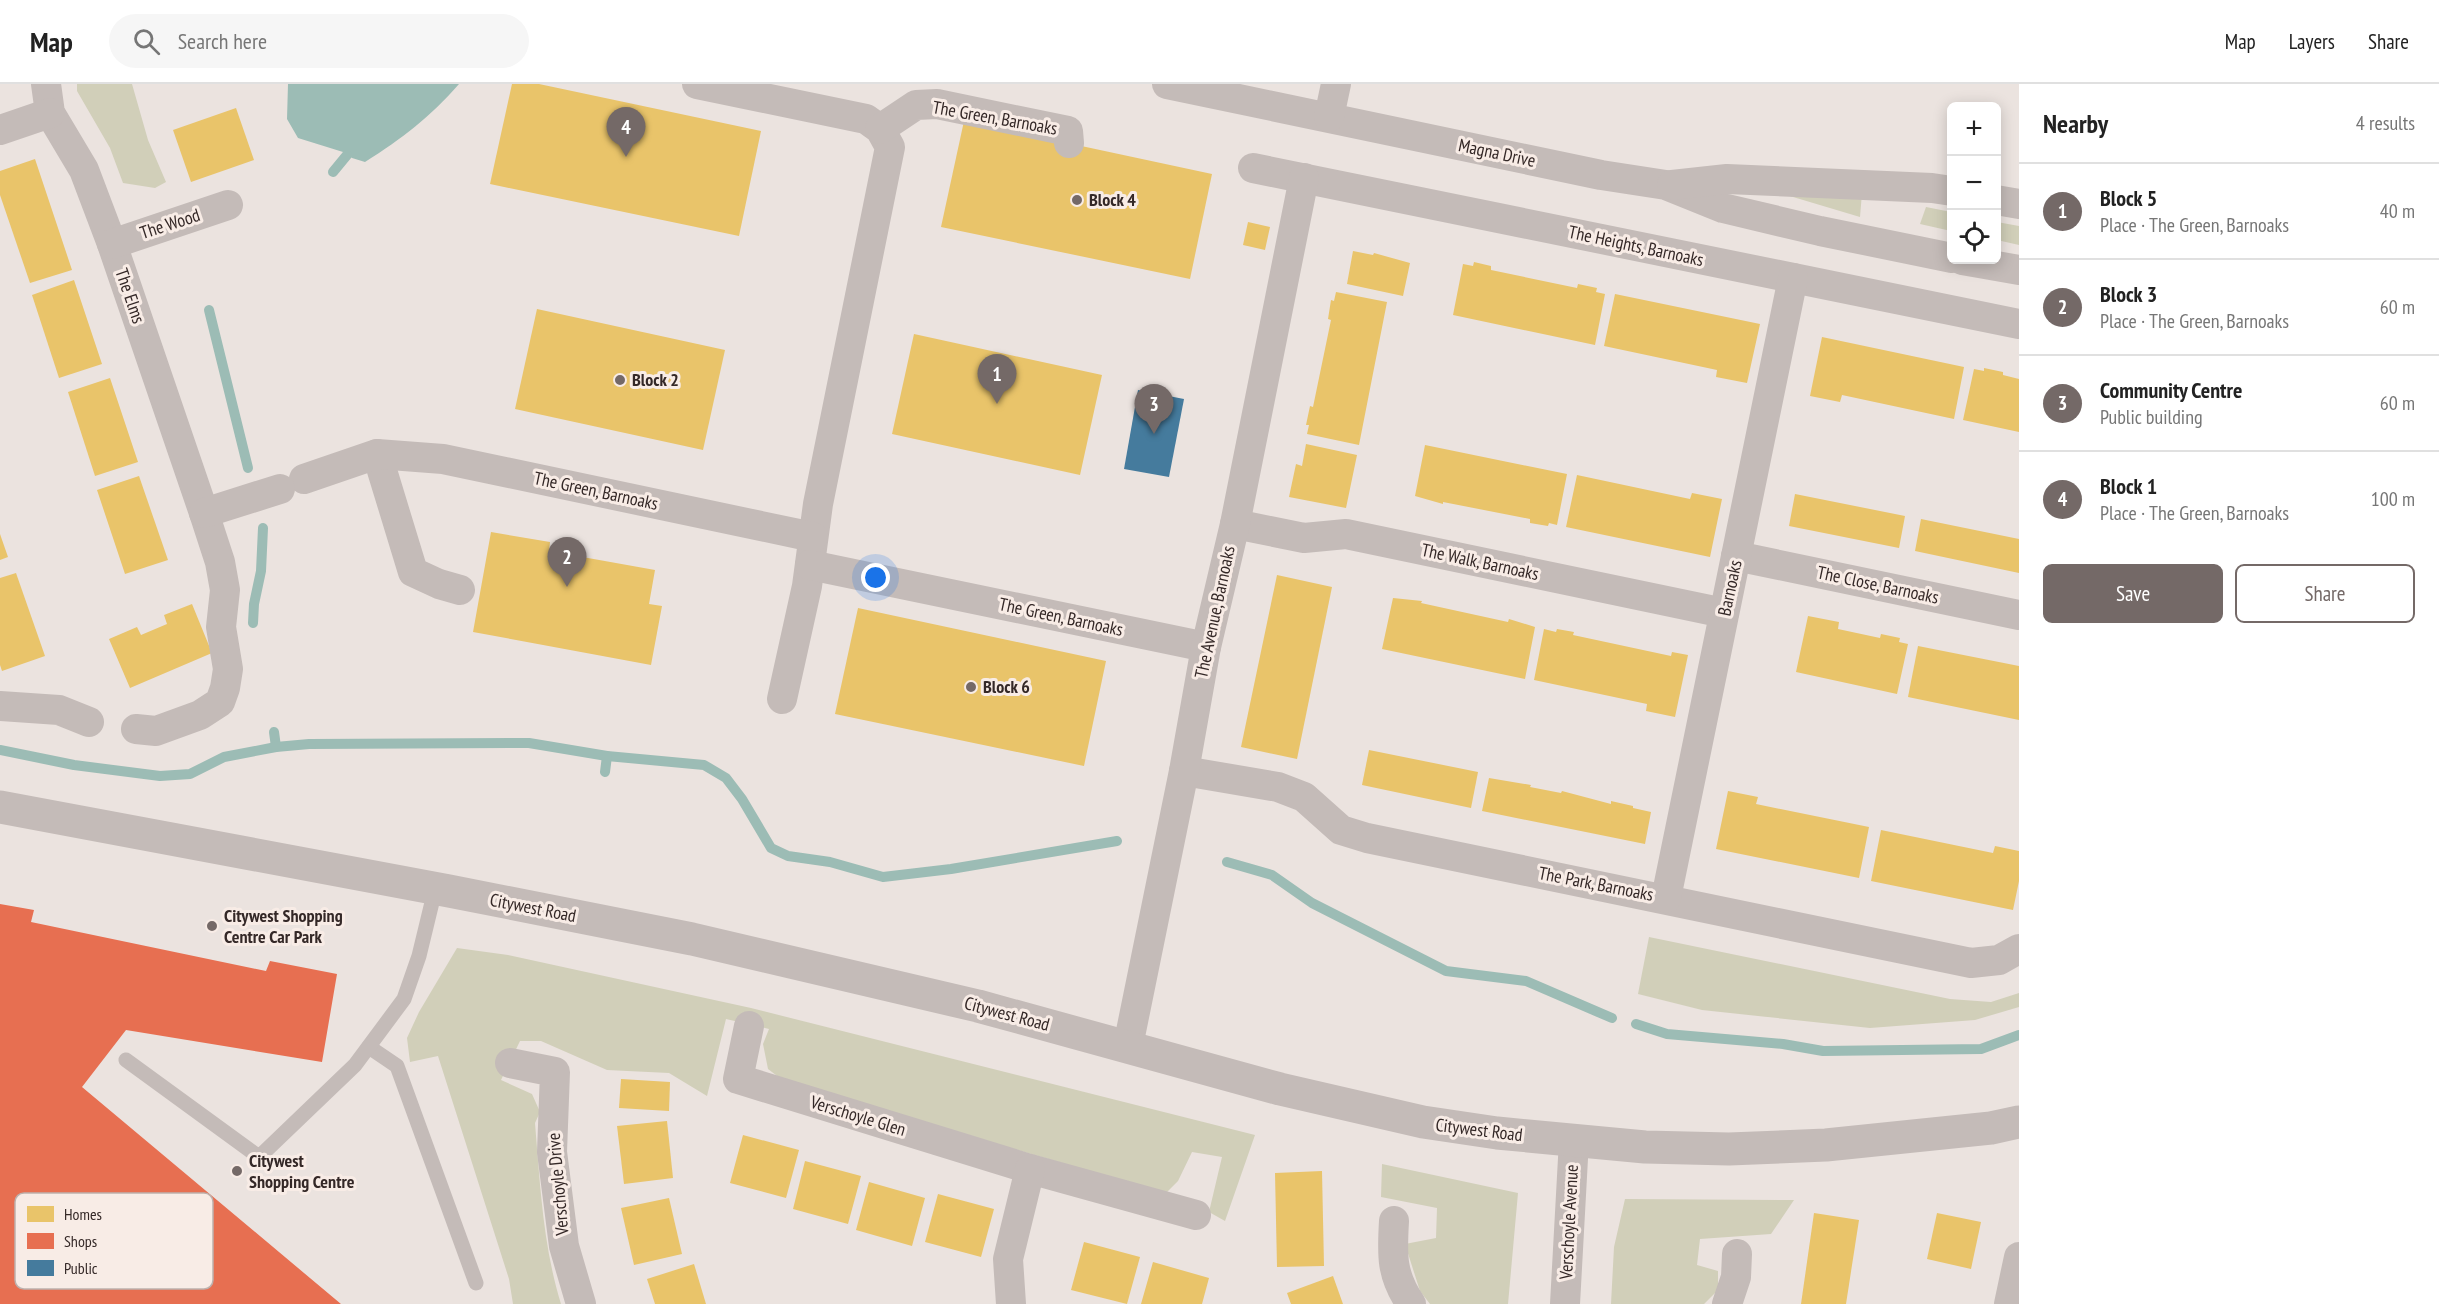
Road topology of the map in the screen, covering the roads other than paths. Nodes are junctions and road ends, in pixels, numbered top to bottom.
1 (697, 84) edge
2 (1167, 84) edge
3 (1336, 84) edge
4 (48, 98) edge
5 (1329, 117) junction
6 (880, 129) junction
7 (0, 130) edge
8 (1068, 143) dead end
9 (1253, 168) dead end
10 (1304, 178) junction
11 (1666, 186) junction
12 (1947, 190) edge
13 (2001, 201) edge
14 (2019, 204) edge
15 (228, 205) dead end
16 (112, 244) junction
17 (1947, 257) edge
18 (1985, 264) edge
19 (2019, 270) edge
20 (1793, 278) junction
21 (2019, 324) edge
22 (377, 454) junction
23 (204, 513) junction
24 (1235, 524) junction
25 (812, 551) junction
26 (1737, 556) junction
27 (460, 590) dead end
28 (1724, 614) junction
29 (2019, 615) edge
30 (1206, 647) junction
31 (782, 699) dead end
32 (0, 706) edge
33 (89, 722) dead end
34 (136, 729) dead end
35 (1184, 771) junction
36 (0, 807) edge
37 (435, 890) junction
38 (1666, 898) junction
39 (2019, 950) edge
40 (749, 1026) dead end
41 (1128, 1046) junction
42 (369, 1047) junction
43 (126, 1060) dead end
44 (510, 1064) dead end
45 (2019, 1122) edge
46 (1574, 1140) junction
47 (1030, 1169) junction
48 (1196, 1215) dead end
49 (1394, 1221) dead end
50 (1737, 1254) dead end
51 (2019, 1257) edge
52 (476, 1283) dead end
53 (581, 1304) edge
54 (1011, 1304) edge
55 (1411, 1304) edge
56 (1565, 1304) edge
57 (1727, 1304) edge
58 (2009, 1304) edge

1 - 6 street
2 - 5 street, Magna Drive
3 - 5 street
4 - 7 street
4 - 16 street, The Elms
5 - 11 street, Magna Drive
6 - 8 street, The Green, Barnoaks
6 - 25 street
9 - 10 street, The Heights, Barnoaks
10 - 20 street, The Heights, Barnoaks
10 - 24 street, The Avenue, Barnoaks
11 - 12 street, Magna Drive
11 - 17 street, Magna Drive
13 - 14 street
15 - 16 street, The Wood
16 - 23 street, The Elms
18 - 19 street
20 - 21 street, The Heights, Barnoaks
20 - 26 street, Barnoaks
22 - 23 street, The Green, Barnoaks
22 - 25 street, The Green, Barnoaks
22 - 27 street
23 - 34 street, The Elms
24 - 28 street, The Walk, Barnoaks
24 - 30 street, The Avenue, Barnoaks
25 - 30 street, The Green, Barnoaks
25 - 31 street
26 - 28 street, Barnoaks
26 - 29 street, The Close, Barnoaks
28 - 38 street, Barnoaks
30 - 35 street, The Avenue, Barnoaks
32 - 33 street
35 - 38 street, The Park, Barnoaks
35 - 41 street, The Avenue, Barnoaks
36 - 37 street, Citywest Road
37 - 41 street, Citywest Road
37 - 42 lane
38 - 39 street, The Park, Barnoaks
40 - 47 street, Verschoyle Glen
41 - 46 street, Citywest Road
42 - 43 lane
42 - 52 lane
44 - 53 street, Verschoyle Drive
45 - 46 street, Citywest Road
46 - 56 street, Verschoyle Avenue
47 - 48 street, Verschoyle Glen
47 - 54 street
49 - 55 street
50 - 57 street
51 - 58 street

